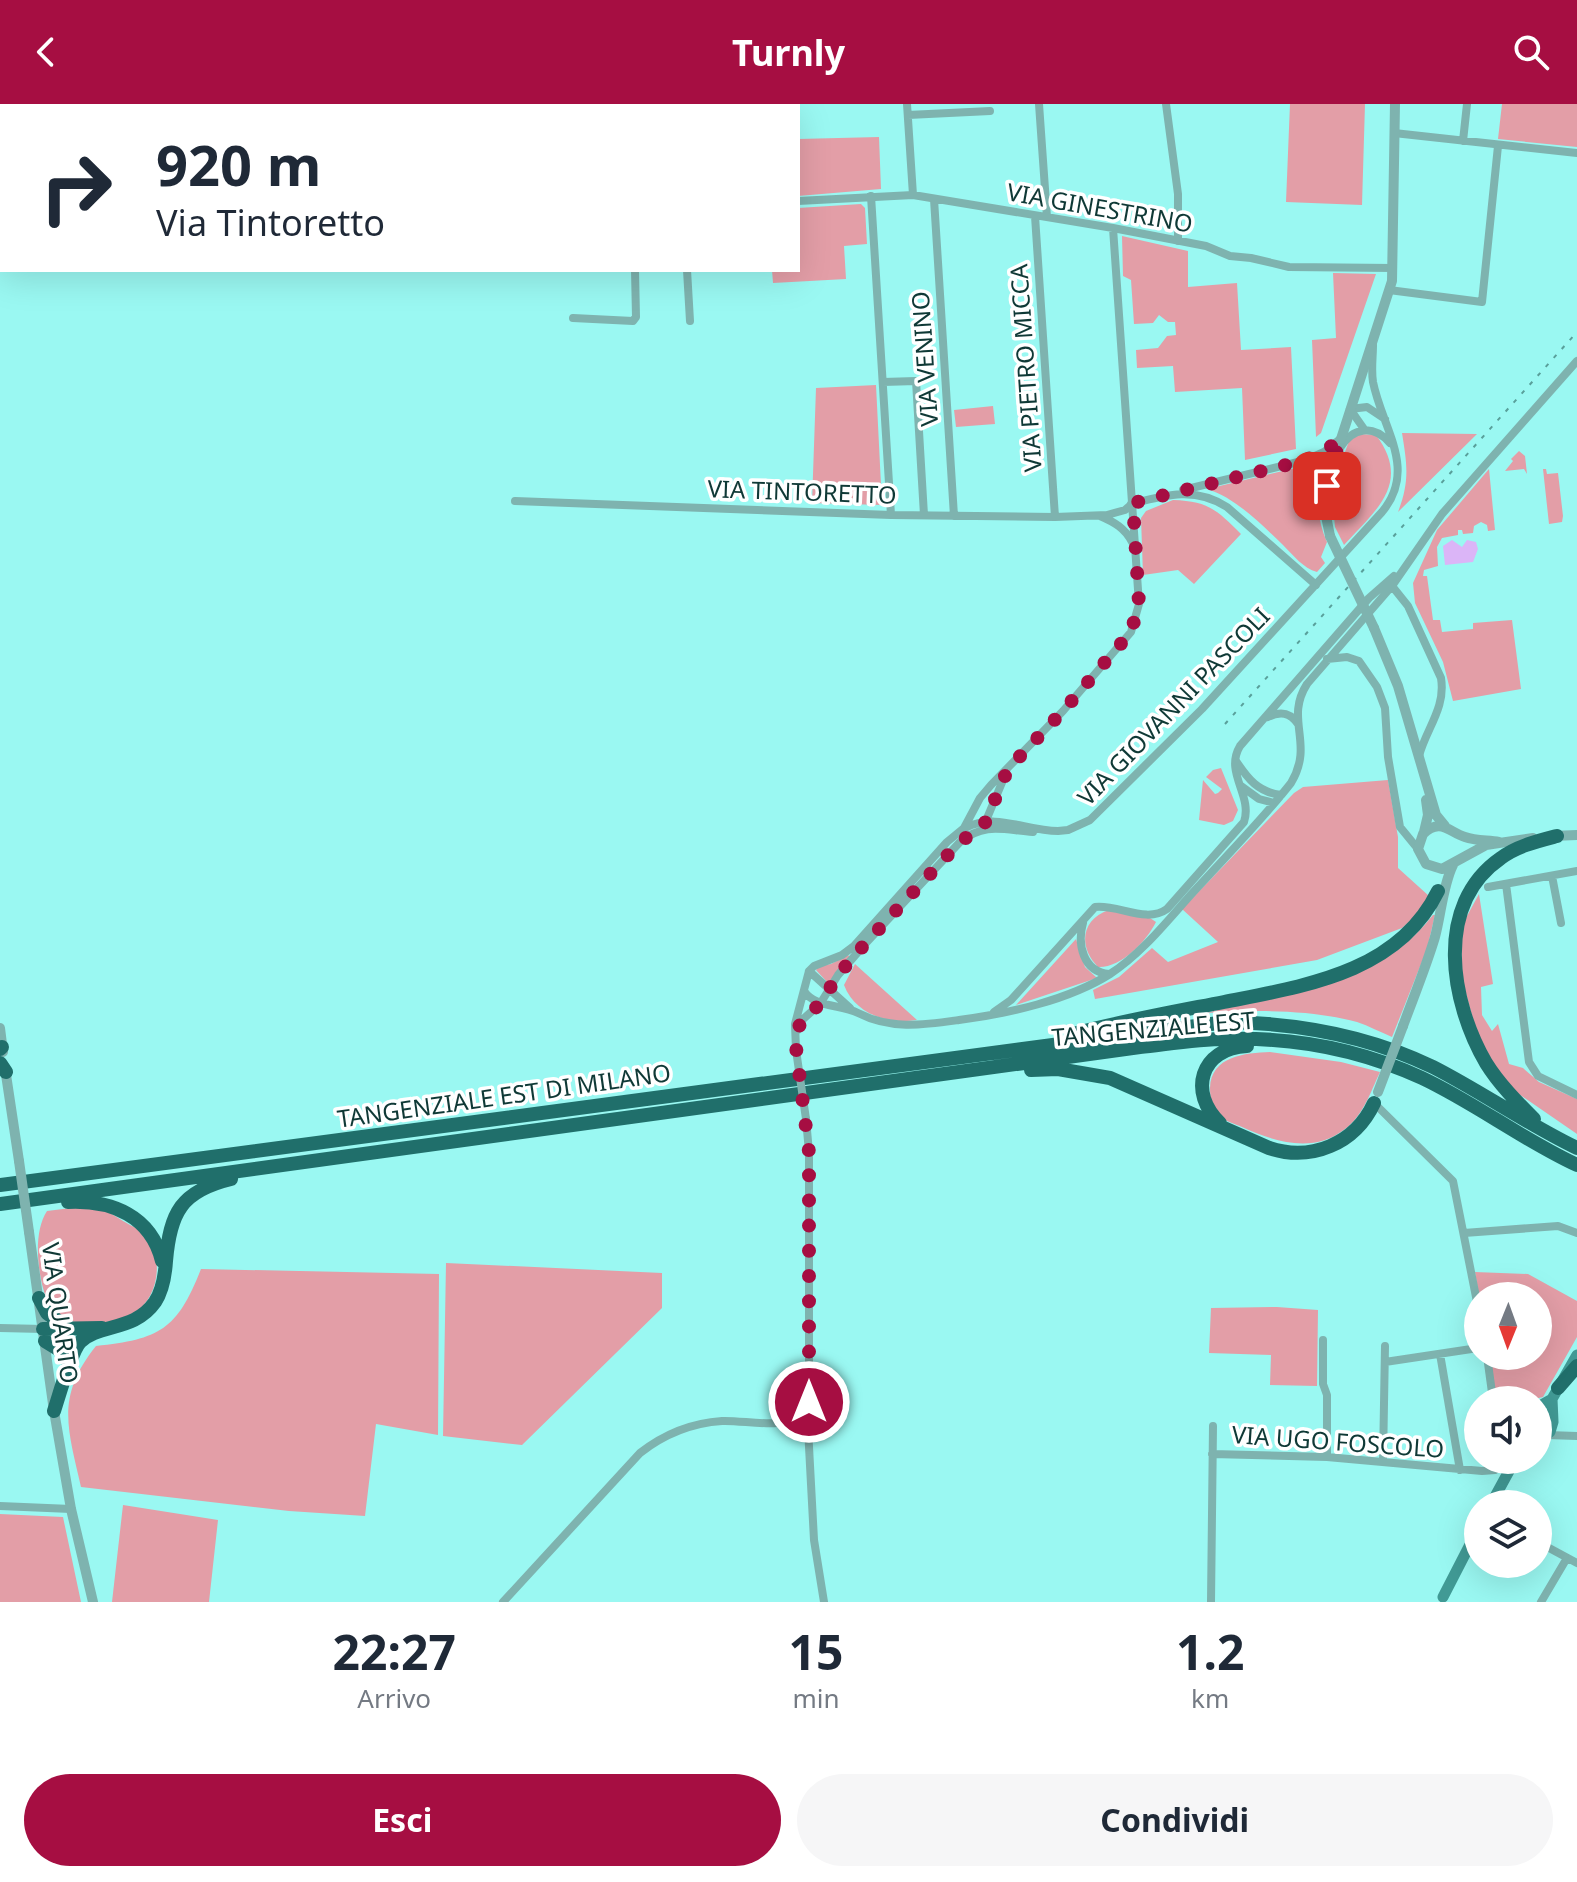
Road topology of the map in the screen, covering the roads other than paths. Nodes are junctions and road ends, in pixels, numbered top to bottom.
1 (907, 104) edge
2 (1039, 104) edge
3 (1166, 104) edge
4 (1395, 104) edge
5 (1467, 104) edge
6 (990, 111) dead end
7 (908, 115) junction
8 (1394, 133) junction
9 (1463, 141) junction
10 (1498, 146) junction
11 (1577, 153) edge
12 (913, 195) junction
13 (871, 196) junction
14 (934, 199) junction
15 (800, 201) edge
16 (1035, 216) junction
17 (1047, 217) junction
18 (1113, 228) junction
19 (1178, 241) junction
20 (1393, 268) junction
21 (635, 272) edge
22 (687, 272) edge
23 (1389, 290) junction
24 (573, 318) dead end
25 (690, 321) dead end
26 (1373, 339) junction
27 (1577, 361) edge
28 (883, 382) junction
29 (1350, 409) junction
30 (1385, 419) junction
31 (1364, 429) junction
32 (1340, 439) junction
33 (1393, 446) junction
34 (1335, 455) junction
35 (1164, 495) junction
36 (515, 501) dead end
37 (1133, 503) junction
38 (1092, 514) junction
39 (891, 515) junction
40 (924, 515) junction
41 (954, 516) junction
42 (1055, 517) junction
43 (1133, 545) junction
44 (1316, 585) junction
45 (1388, 586) junction
46 (1345, 626) junction
47 (1344, 641) junction
48 (1327, 659) junction
49 (1359, 661) junction
50 (1268, 717) junction
51 (1298, 724) junction
52 (1235, 761) junction
53 (1419, 761) junction
54 (1008, 769) junction
55 (1422, 774) junction
56 (1240, 786) junction
57 (1281, 795) junction
58 (995, 800) junction
59 (1274, 803) junction
60 (976, 807) junction
61 (1015, 823) junction
62 (983, 824) junction
63 (1445, 826) junction
64 (964, 828) junction
65 (1068, 830) junction
66 (1424, 832) junction
67 (1457, 833) junction
68 (1577, 835) edge
69 (1557, 836) junction
70 (1499, 842) junction
71 (1418, 849) junction
72 (1456, 862) junction
73 (1430, 867) junction
74 (1577, 871) edge
75 (1552, 876) junction
76 (1506, 884) junction
77 (1488, 887) dead end
78 (1438, 891) junction
79 (1092, 909) junction
80 (1440, 914) junction
81 (1561, 923) dead end
82 (809, 971) junction
83 (1110, 974) junction
84 (838, 975) junction
85 (829, 989) junction
86 (804, 991) junction
87 (820, 1004) junction
88 (853, 1011) junction
89 (982, 1017) junction
90 (795, 1039) junction
91 (1, 1042) edge
92 (1015, 1050) junction
93 (1367, 1058) junction
94 (3, 1067) edge
95 (851, 1087) junction
96 (1577, 1095) edge
97 (1376, 1098) junction
98 (1226, 1129) junction
99 (1552, 1136) junction
100 (1577, 1148) edge
101 (347, 1155) junction
102 (1577, 1165) edge
103 (0, 1178) edge
104 (37, 1180) junction
105 (0, 1185) edge
106 (0, 1207) edge
107 (1464, 1233) junction
108 (1577, 1233) edge
109 (165, 1276) junction
110 (1473, 1282) edge
111 (39, 1298) junction
112 (0, 1328) edge
113 (70, 1328) junction
114 (114, 1328) junction
115 (44, 1335) junction
116 (1323, 1340) dead end
117 (77, 1346) junction
118 (1385, 1346) dead end
119 (1464, 1350) edge
120 (1440, 1354) junction
121 (1577, 1355) edge
122 (1385, 1362) junction
123 (1577, 1366) edge
124 (1555, 1393) junction
125 (1552, 1395) edge
126 (54, 1411) junction
127 (803, 1415) junction
128 (1552, 1419) joint
129 (1213, 1426) dead end
130 (1565, 1435) junction
131 (1552, 1436) edge
132 (1577, 1436) edge
133 (1212, 1454) junction
134 (1327, 1457) junction
135 (1383, 1461) junction
136 (1460, 1470) junction
137 (1464, 1470) edge
138 (0, 1506) edge
139 (71, 1509) junction
140 (1552, 1550) edge
141 (1464, 1556) edge
142 (1567, 1558) junction
143 (1464, 1561) edge
144 (1577, 1563) edge
145 (1442, 1599) edge
146 (93, 1602) edge
147 (503, 1602) edge
148 (824, 1602) edge
149 (1211, 1602) edge
150 (1541, 1602) edge

1 - 7 street
2 - 17 street
3 - 19 street
4 - 8 street, VIA GIOVANNI PASCOLI
5 - 9 street
6 - 7 street
7 - 12 street
8 - 9 street
8 - 20 street, VIA GIOVANNI PASCOLI
9 - 10 street
10 - 11 street
10 - 23 street
12 - 13 street, VIA GINESTRINO
12 - 14 street, VIA GINESTRINO
13 - 15 street, VIA GINESTRINO
13 - 28 street
14 - 16 street, VIA GINESTRINO
14 - 41 street, VIA VENINO
16 - 17 street, VIA GINESTRINO
16 - 42 street, VIA PIETRO MICCA
17 - 18 street, VIA GINESTRINO
18 - 19 street, VIA GINESTRINO
18 - 37 street
19 - 20 street, VIA GINESTRINO
20 - 23 street, VIA GIOVANNI PASCOLI
21 - 24 street
22 - 25 street
23 - 26 street, VIA GIOVANNI PASCOLI
26 - 29 street, VIA GIOVANNI PASCOLI
26 - 30 street, VIA GIOVANNI PASCOLI
27 - 45 street
28 - 39 street
28 - 40 street
29 - 30 street
29 - 31 street
29 - 32 street, VIA GIOVANNI PASCOLI
30 - 33 street, VIA GIOVANNI PASCOLI
31 - 33 street
31 - 34 street
32 - 34 street, VIA GIOVANNI PASCOLI
32 - 35 street, VIA TINTORETTO
33 - 44 street, VIA GIOVANNI PASCOLI
34 - 53 street, VIA GIOVANNI PASCOLI, bridge
35 - 37 street, VIA TINTORETTO
35 - 44 street, VIA TINTORETTO
36 - 39 street, VIA TINTORETTO
37 - 38 street, VIA TINTORETTO
37 - 43 street
38 - 42 street, VIA TINTORETTO
38 - 43 street
39 - 40 street, VIA TINTORETTO
40 - 41 street, VIA TINTORETTO
41 - 42 street, VIA TINTORETTO
43 - 54 street
44 - 65 street, VIA GIOVANNI PASCOLI
45 - 46 street
45 - 47 street
45 - 53 street
46 - 47 street
46 - 50 street
47 - 48 street
47 - 49 street
48 - 49 street
48 - 51 street
49 - 71 street
50 - 51 street
50 - 52 street
51 - 57 street
52 - 56 street
52 - 57 street
53 - 55 street, VIA GIOVANNI PASCOLI
54 - 58 street
54 - 60 street
55 - 63 street, VIA GIOVANNI PASCOLI
55 - 66 street, VIA GIOVANNI PASCOLI
56 - 59 street
56 - 79 street
57 - 59 street
58 - 61 street
58 - 62 street
59 - 83 street
60 - 62 street
60 - 64 street
61 - 62 street, VIA GIOVANNI PASCOLI
61 - 65 street, VIA GIOVANNI PASCOLI
62 - 64 street, VIA GIOVANNI PASCOLI
62 - 65 street
62 - 84 street
63 - 66 street
63 - 67 street
64 - 82 street
66 - 71 street
67 - 70 street
67 - 72 street
68 - 69 street
69 - 70 street
69 - 99 highway
70 - 72 street
71 - 73 street
72 - 73 street
72 - 80 street
73 - 78 street
74 - 75 street
75 - 76 street
75 - 81 street
76 - 77 street
76 - 96 street
78 - 80 street
78 - 92 highway
79 - 83 street
79 - 89 street
80 - 97 street, bridge
82 - 85 street
82 - 86 street
83 - 89 street
84 - 85 street
84 - 88 street
85 - 87 street
85 - 88 street
86 - 87 street
86 - 90 street
87 - 88 street
87 - 90 street
88 - 89 street
90 - 127 street, bridge
91 - 94 street, VIA QUARTO
92 - 99 highway, TANGENZIALE EST
92 - 104 highway, TANGENZIALE EST DI MILANO
93 - 95 highway, TANGENZIALE EST
93 - 98 highway
93 - 102 highway, TANGENZIALE EST
94 - 111 street, VIA QUARTO, bridge
95 - 98 highway
95 - 101 highway, TANGENZIALE EST DI MILANO
97 - 98 highway
97 - 107 street
99 - 100 highway, TANGENZIALE EST
101 - 106 highway, TANGENZIALE EST DI MILANO
101 - 109 highway
103 - 104 highway
104 - 105 highway, TANGENZIALE EST DI MILANO
106 - 109 highway
107 - 108 street
107 - 110 street
109 - 114 highway
111 - 113 highway
111 - 115 street, VIA QUARTO
112 - 115 street
113 - 114 highway
113 - 115 highway
114 - 117 highway
115 - 117 highway
115 - 126 street, VIA QUARTO
116 - 134 street
117 - 126 highway
118 - 122 street
119 - 120 street
120 - 122 street
120 - 136 street
121 - 124 main road
122 - 135 street
123 - 124 highway
124 - 125 main road
124 - 128 main road
126 - 139 street, VIA QUARTO
127 - 147 street
127 - 148 street
128 - 130 street
129 - 133 street
130 - 131 street
130 - 132 street
133 - 134 street, VIA UGO FOSCOLO
133 - 149 street
134 - 135 street, VIA UGO FOSCOLO
135 - 136 street, VIA UGO FOSCOLO
136 - 137 street, VIA UGO FOSCOLO
138 - 139 street
139 - 146 street, VIA QUARTO
140 - 142 street
141 - 145 main road
142 - 144 street
142 - 150 street
143 - 145 main road

